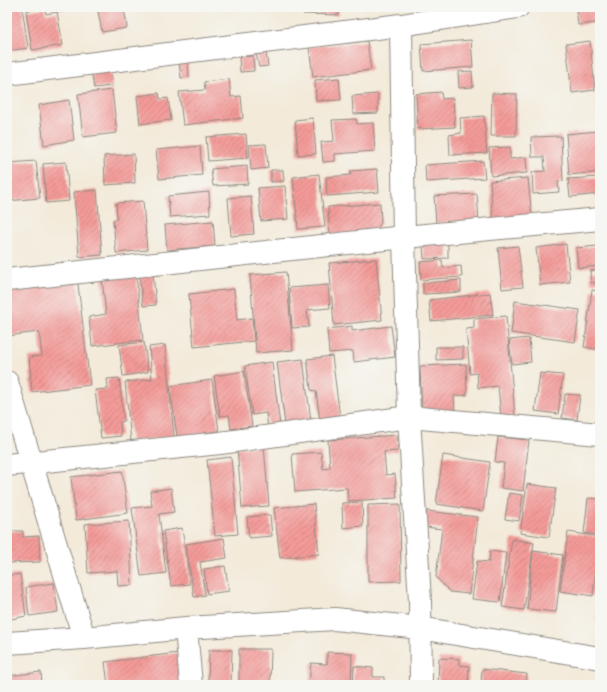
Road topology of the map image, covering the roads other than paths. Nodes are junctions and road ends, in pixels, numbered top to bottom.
1 (518, 7) edge
2 (401, 25) junction
3 (7, 74) edge
4 (600, 219) edge
5 (404, 237) junction
6 (7, 280) edge
7 (7, 382) edge
8 (409, 417) junction
9 (600, 434) edge
10 (31, 463) junction
11 (7, 465) edge
12 (186, 628) junction
13 (420, 628) junction
14 (84, 638) junction
15 (7, 643) edge
16 (600, 658) edge
17 (191, 685) edge
18 (421, 685) edge

1 - 2 street
2 - 3 street
2 - 5 street
4 - 5 street
5 - 6 street
5 - 8 street
7 - 10 street
8 - 9 street
8 - 10 street
8 - 13 street
10 - 11 street
10 - 14 street
12 - 13 street
12 - 14 street
12 - 17 street
13 - 16 street
13 - 18 street
14 - 15 street

